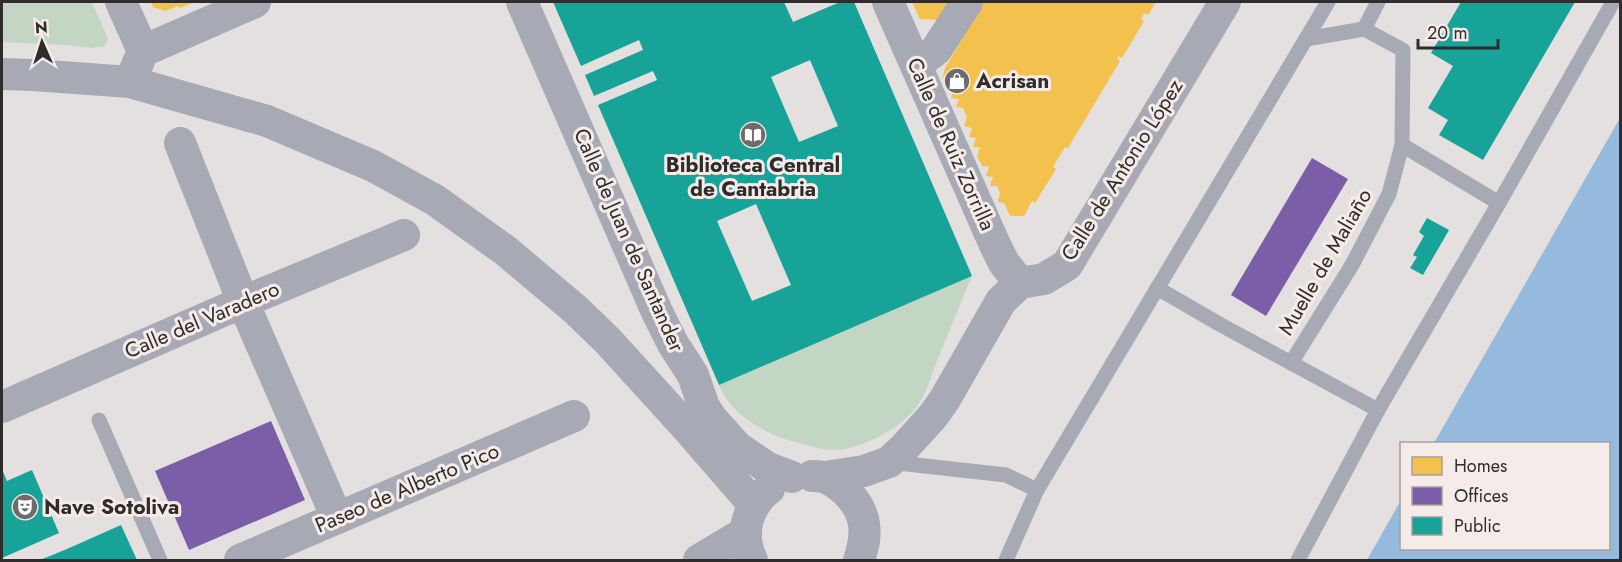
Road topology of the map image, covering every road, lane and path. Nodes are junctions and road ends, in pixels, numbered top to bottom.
1 (121, 2) edge
2 (255, 2) edge
3 (522, 2) edge
4 (888, 2) edge
5 (967, 2) edge
6 (1225, 2) edge
7 (1328, 2) edge
8 (1378, 2) edge
9 (1613, 2) edge
10 (1364, 29) junction
11 (1306, 39) junction
12 (143, 51) junction
13 (916, 65) junction
14 (2, 74) edge
15 (130, 82) junction
16 (180, 143) dead end
17 (1402, 145) junction
18 (1499, 203) junction
19 (404, 235) dead end
20 (1020, 283) junction
21 (1157, 288) junction
22 (243, 302) junction
23 (1292, 363) junction
24 (2, 407) edge
25 (1378, 411) junction
26 (574, 416) dead end
27 (99, 420) dead end
28 (889, 462) junction
29 (792, 477) junction
30 (825, 477) junction
31 (1037, 490) junction
32 (337, 518) junction
33 (751, 532) edge
34 (240, 560) edge
35 (160, 561) edge
36 (699, 561) edge
37 (859, 561) edge
38 (1006, 561) edge
39 (1299, 561) edge

1 - 12 street
2 - 12 street
3 - 29 street, Calle de Juan de Santander
4 - 13 street, Calle de Ruiz Zorrilla
5 - 13 street
6 - 20 street, Calle de Antonio López
7 - 11 lane
8 - 10 lane
9 - 18 lane
10 - 11 lane
10 - 17 lane, Muelle de Maliaño
11 - 21 lane
12 - 15 street
13 - 20 street, Calle de Ruiz Zorrilla
14 - 15 street
15 - 33 street
16 - 22 street
17 - 18 lane
17 - 23 lane, Muelle de Maliaño
18 - 25 lane
19 - 22 street, Calle del Varadero
20 - 28 street
21 - 23 lane, Muelle de Maliaño
21 - 31 lane
22 - 24 street, Calle del Varadero
22 - 32 street
23 - 25 lane, Muelle de Maliaño
25 - 39 lane
26 - 32 street, Paseo de Alberto Pico
27 - 35 lane
28 - 30 street
28 - 31 lane
29 - 30 street
29 - 33 street
30 - 37 street
31 - 38 lane
32 - 34 street, Paseo de Alberto Pico
33 - 36 street

